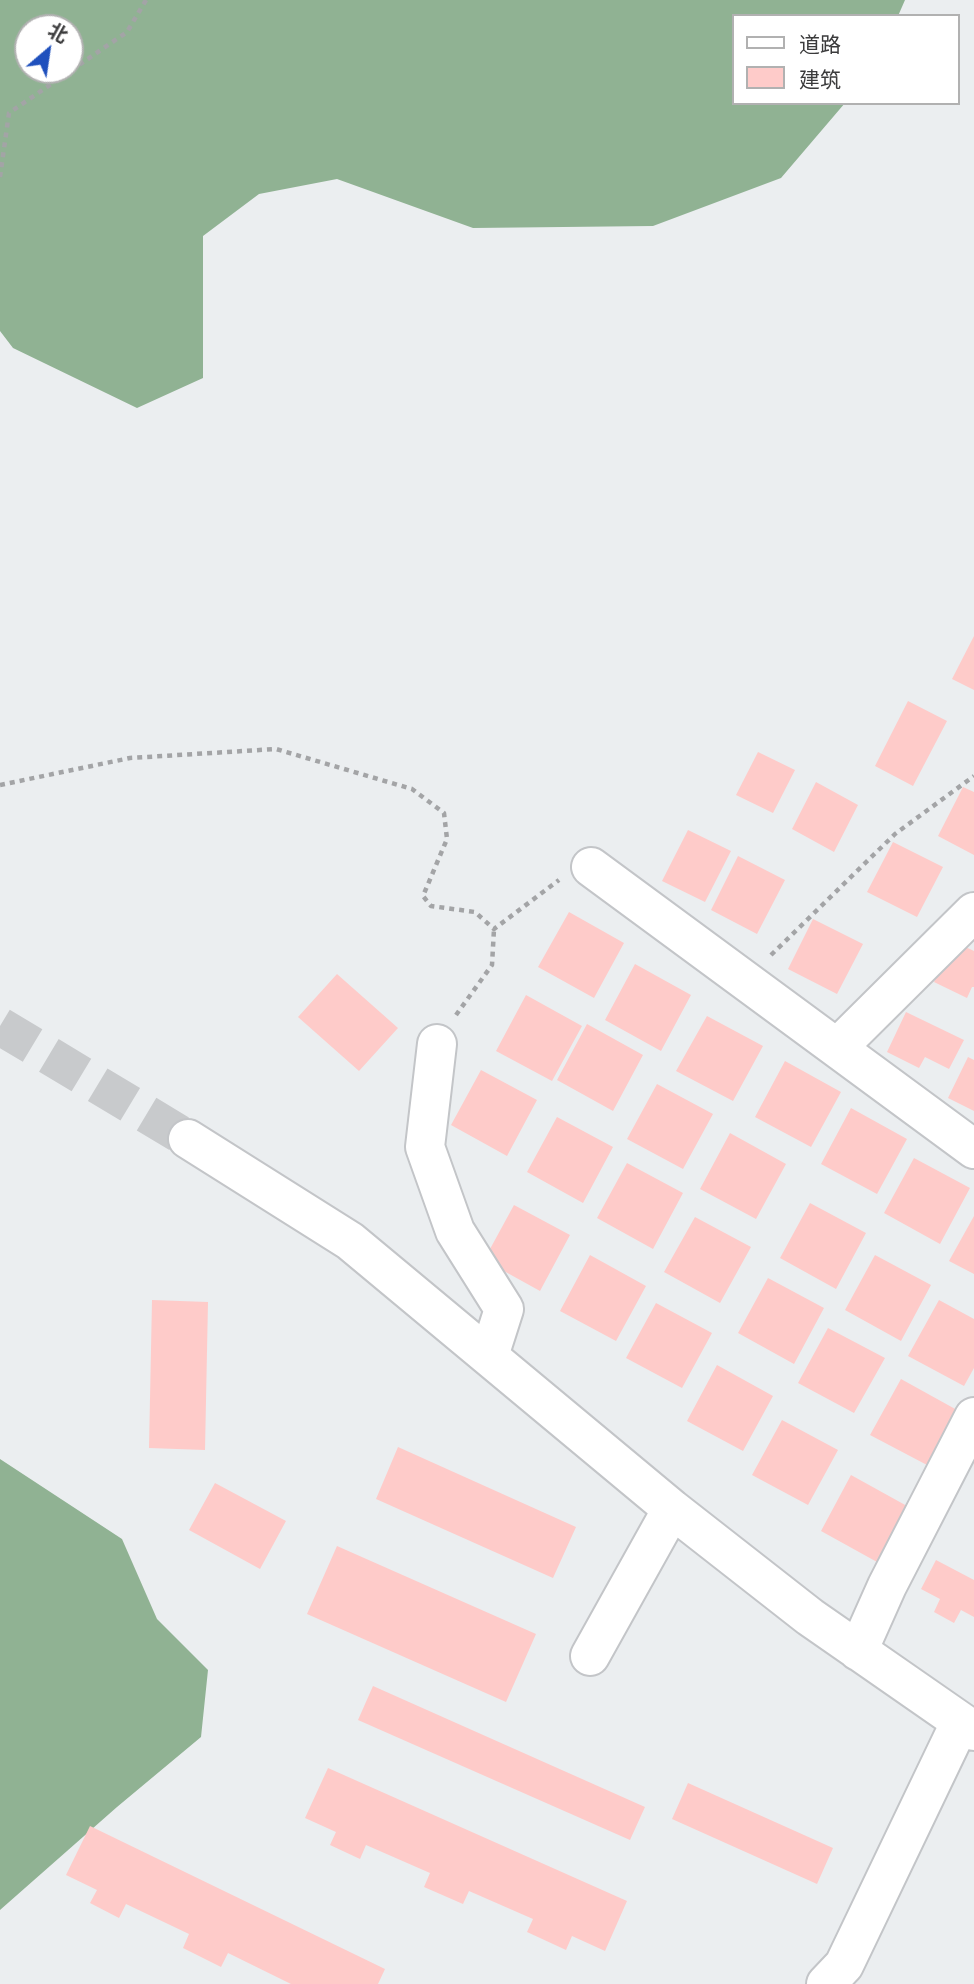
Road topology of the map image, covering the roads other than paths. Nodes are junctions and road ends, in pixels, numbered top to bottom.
1 (592, 867) road end
2 (974, 912) edge
3 (437, 1044) road end
4 (837, 1048) junction
5 (188, 1139) tunnel mouth
6 (974, 1149) edge
7 (489, 1356) junction
8 (974, 1417) edge
9 (672, 1509) junction
10 (858, 1651) junction
11 (590, 1656) dead end
12 (967, 1727) edge
13 (826, 1984) edge

1 - 4 street
2 - 4 street
3 - 7 street
4 - 6 street
5 - 7 street
7 - 9 street
8 - 10 street
9 - 10 street
9 - 11 street
10 - 12 street
12 - 13 street

